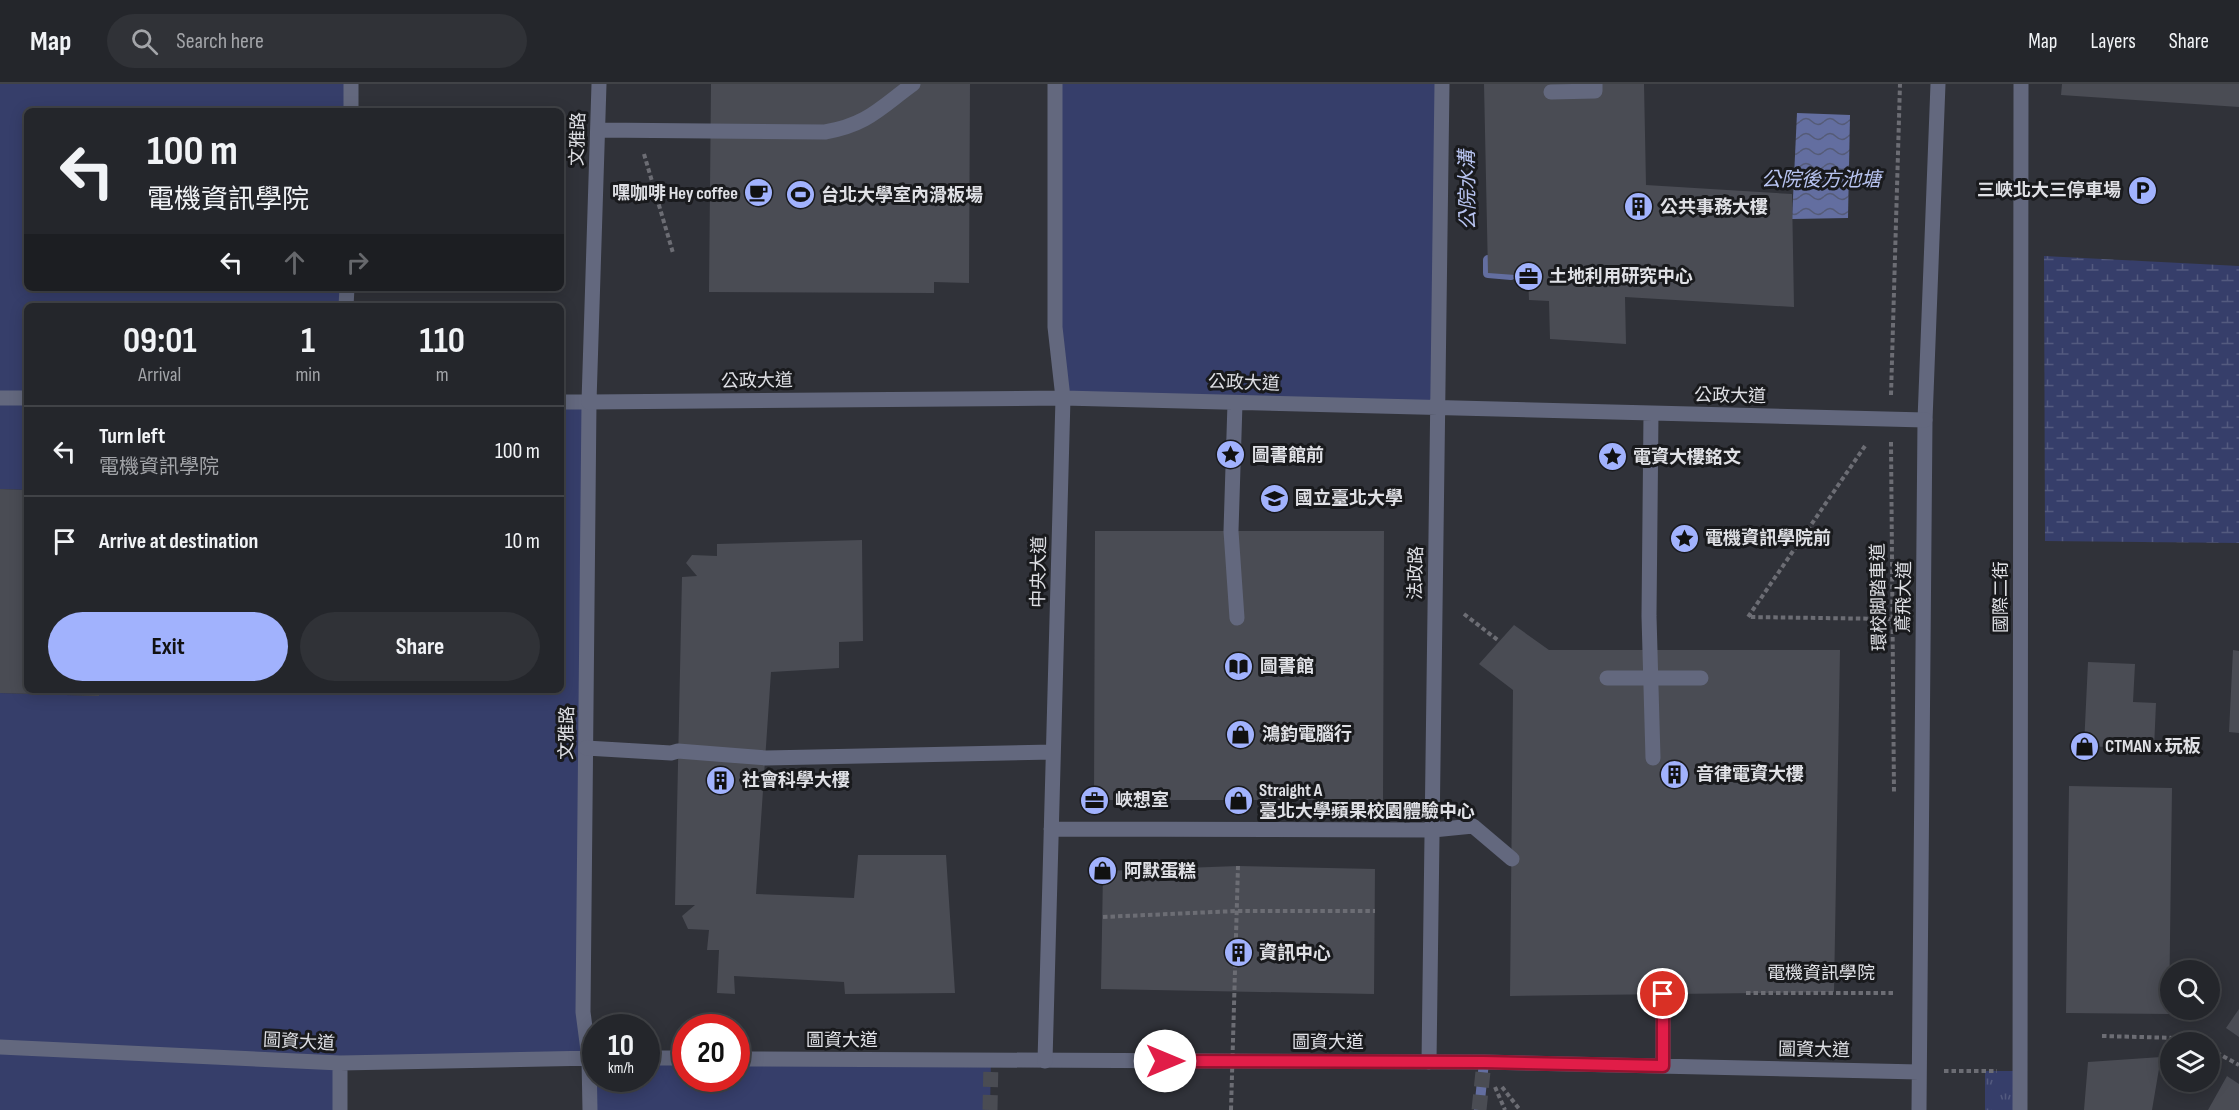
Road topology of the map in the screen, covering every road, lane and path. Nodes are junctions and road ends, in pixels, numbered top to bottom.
1 (351, 84) edge
2 (599, 84) edge
3 (913, 84) edge
4 (1055, 84) edge
5 (1442, 84) edge
6 (1595, 84) edge
7 (1900, 84) edge
8 (1938, 84) edge
9 (2021, 84) edge
10 (1551, 92) dead end
11 (351, 108) edge
12 (598, 130) junction
13 (638, 131) junction
14 (673, 254) dead end
15 (0, 398) edge
16 (24, 398) edge
17 (1063, 398) junction
18 (564, 402) edge
19 (589, 402) junction
20 (1235, 403) junction
21 (1437, 408) junction
22 (1651, 413) junction
23 (1890, 419) junction
24 (1925, 420) junction
25 (1865, 446) dead end
26 (1464, 614) dead end
27 (1923, 617) junction
28 (1237, 618) dead end
29 (1892, 619) junction
30 (1499, 641) dead end
31 (1607, 678) dead end
32 (1701, 678) dead end
33 (1650, 679) junction
34 (586, 748) junction
35 (1053, 752) junction
36 (1653, 758) dead end
37 (1894, 806) dead end
38 (1051, 829) junction
39 (1432, 830) junction
40 (1512, 859) dead end
41 (1238, 866) dead end
42 (1236, 910) junction
43 (1375, 912) dead end
44 (1103, 917) dead end
45 (1896, 981) dead end
46 (1746, 993) dead end
47 (1896, 993) junction
48 (1663, 994) dead end
49 (1897, 1004) dead end
50 (583, 1014) edge
51 (2102, 1036) dead end
52 (2160, 1038) edge
53 (0, 1047) edge
54 (2220, 1055) edge
55 (582, 1058) edge
56 (750, 1059) edge
57 (1044, 1061) junction
58 (1430, 1062) junction
59 (340, 1064) junction
60 (2239, 1065) edge
61 (1663, 1066) junction
62 (2020, 1071) junction
63 (1919, 1072) junction
64 (591, 1092) edge
65 (340, 1110) edge
66 (590, 1110) edge
67 (1231, 1110) edge
68 (1918, 1110) edge
69 (2020, 1110) edge

1 - 11 street
2 - 12 street, 文雅路
3 - 13 street
4 - 17 street, 中央大道
5 - 21 street, 法政路
6 - 10 street
7 - 23 path, 環校脚踏車道
8 - 24 street, 鳶飛大道
9 - 62 street, 國際二街
12 - 13 street
12 - 19 street, 文雅路
13 - 14 path
15 - 16 street
17 - 19 street, 公政大道
17 - 20 street, 公政大道
17 - 35 street, 中央大道
18 - 19 street, 公政大道
19 - 34 street, 文雅路
20 - 21 street, 公政大道
20 - 28 street
21 - 22 street, 公政大道
21 - 39 street, 法政路
22 - 23 street, 公政大道
22 - 33 street
23 - 24 street, 公政大道
23 - 29 path, 環校脚踏車道
24 - 27 street, 鳶飛大道
25 - 29 path
26 - 30 path
27 - 29 path
27 - 63 street, 鳶飛大道
29 - 37 path, 環校脚踏車道
31 - 33 street
32 - 33 street
33 - 36 street
34 - 35 street
34 - 50 street, 文雅路
35 - 38 street, 中央大道
38 - 39 street
38 - 57 street, 中央大道
39 - 40 street
39 - 58 street, 法政路
41 - 42 path, bridge
42 - 43 path
42 - 44 path
42 - 67 path, bridge
45 - 47 path
46 - 47 path, 電機資訊學院
47 - 49 path
48 - 61 street
51 - 52 path
53 - 59 street, 圖資大道
54 - 60 path
55 - 59 street, 圖資大道
56 - 57 street, 圖資大道
57 - 58 street, 圖資大道
58 - 61 street, 圖資大道
59 - 65 street
61 - 63 street, 圖資大道
62 - 63 path
62 - 69 street, 國際二街
63 - 68 street, 鳶飛大道
64 - 66 street, 文雅路

